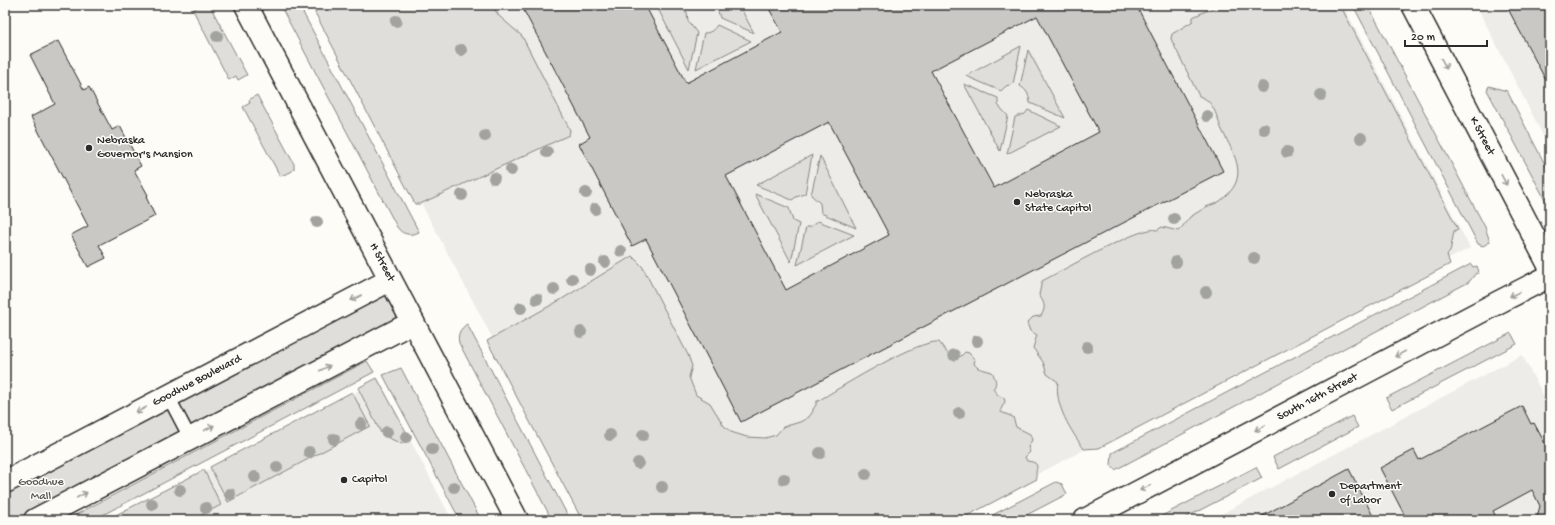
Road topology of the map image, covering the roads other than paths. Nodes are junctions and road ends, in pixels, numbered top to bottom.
1 (246, 5) edge
2 (1413, 5) edge
3 (1550, 267) edge
4 (1550, 276) edge
5 (390, 280) junction
6 (413, 322) junction
7 (168, 396) junction
8 (190, 438) junction
9 (5, 482) edge
10 (1093, 518) edge
11 (35, 520) edge
12 (517, 520) edge

1 - 5 street, H Street
2 -> 3 street, K Street
4 -> 10 street, South 16th Street
5 - 6 street, H Street
5 -> 7 street, Goodhue Boulevard
8 -> 6 street
6 - 12 street, H Street
7 - 8 lane
7 -> 9 street, Goodhue Boulevard
11 -> 8 street

